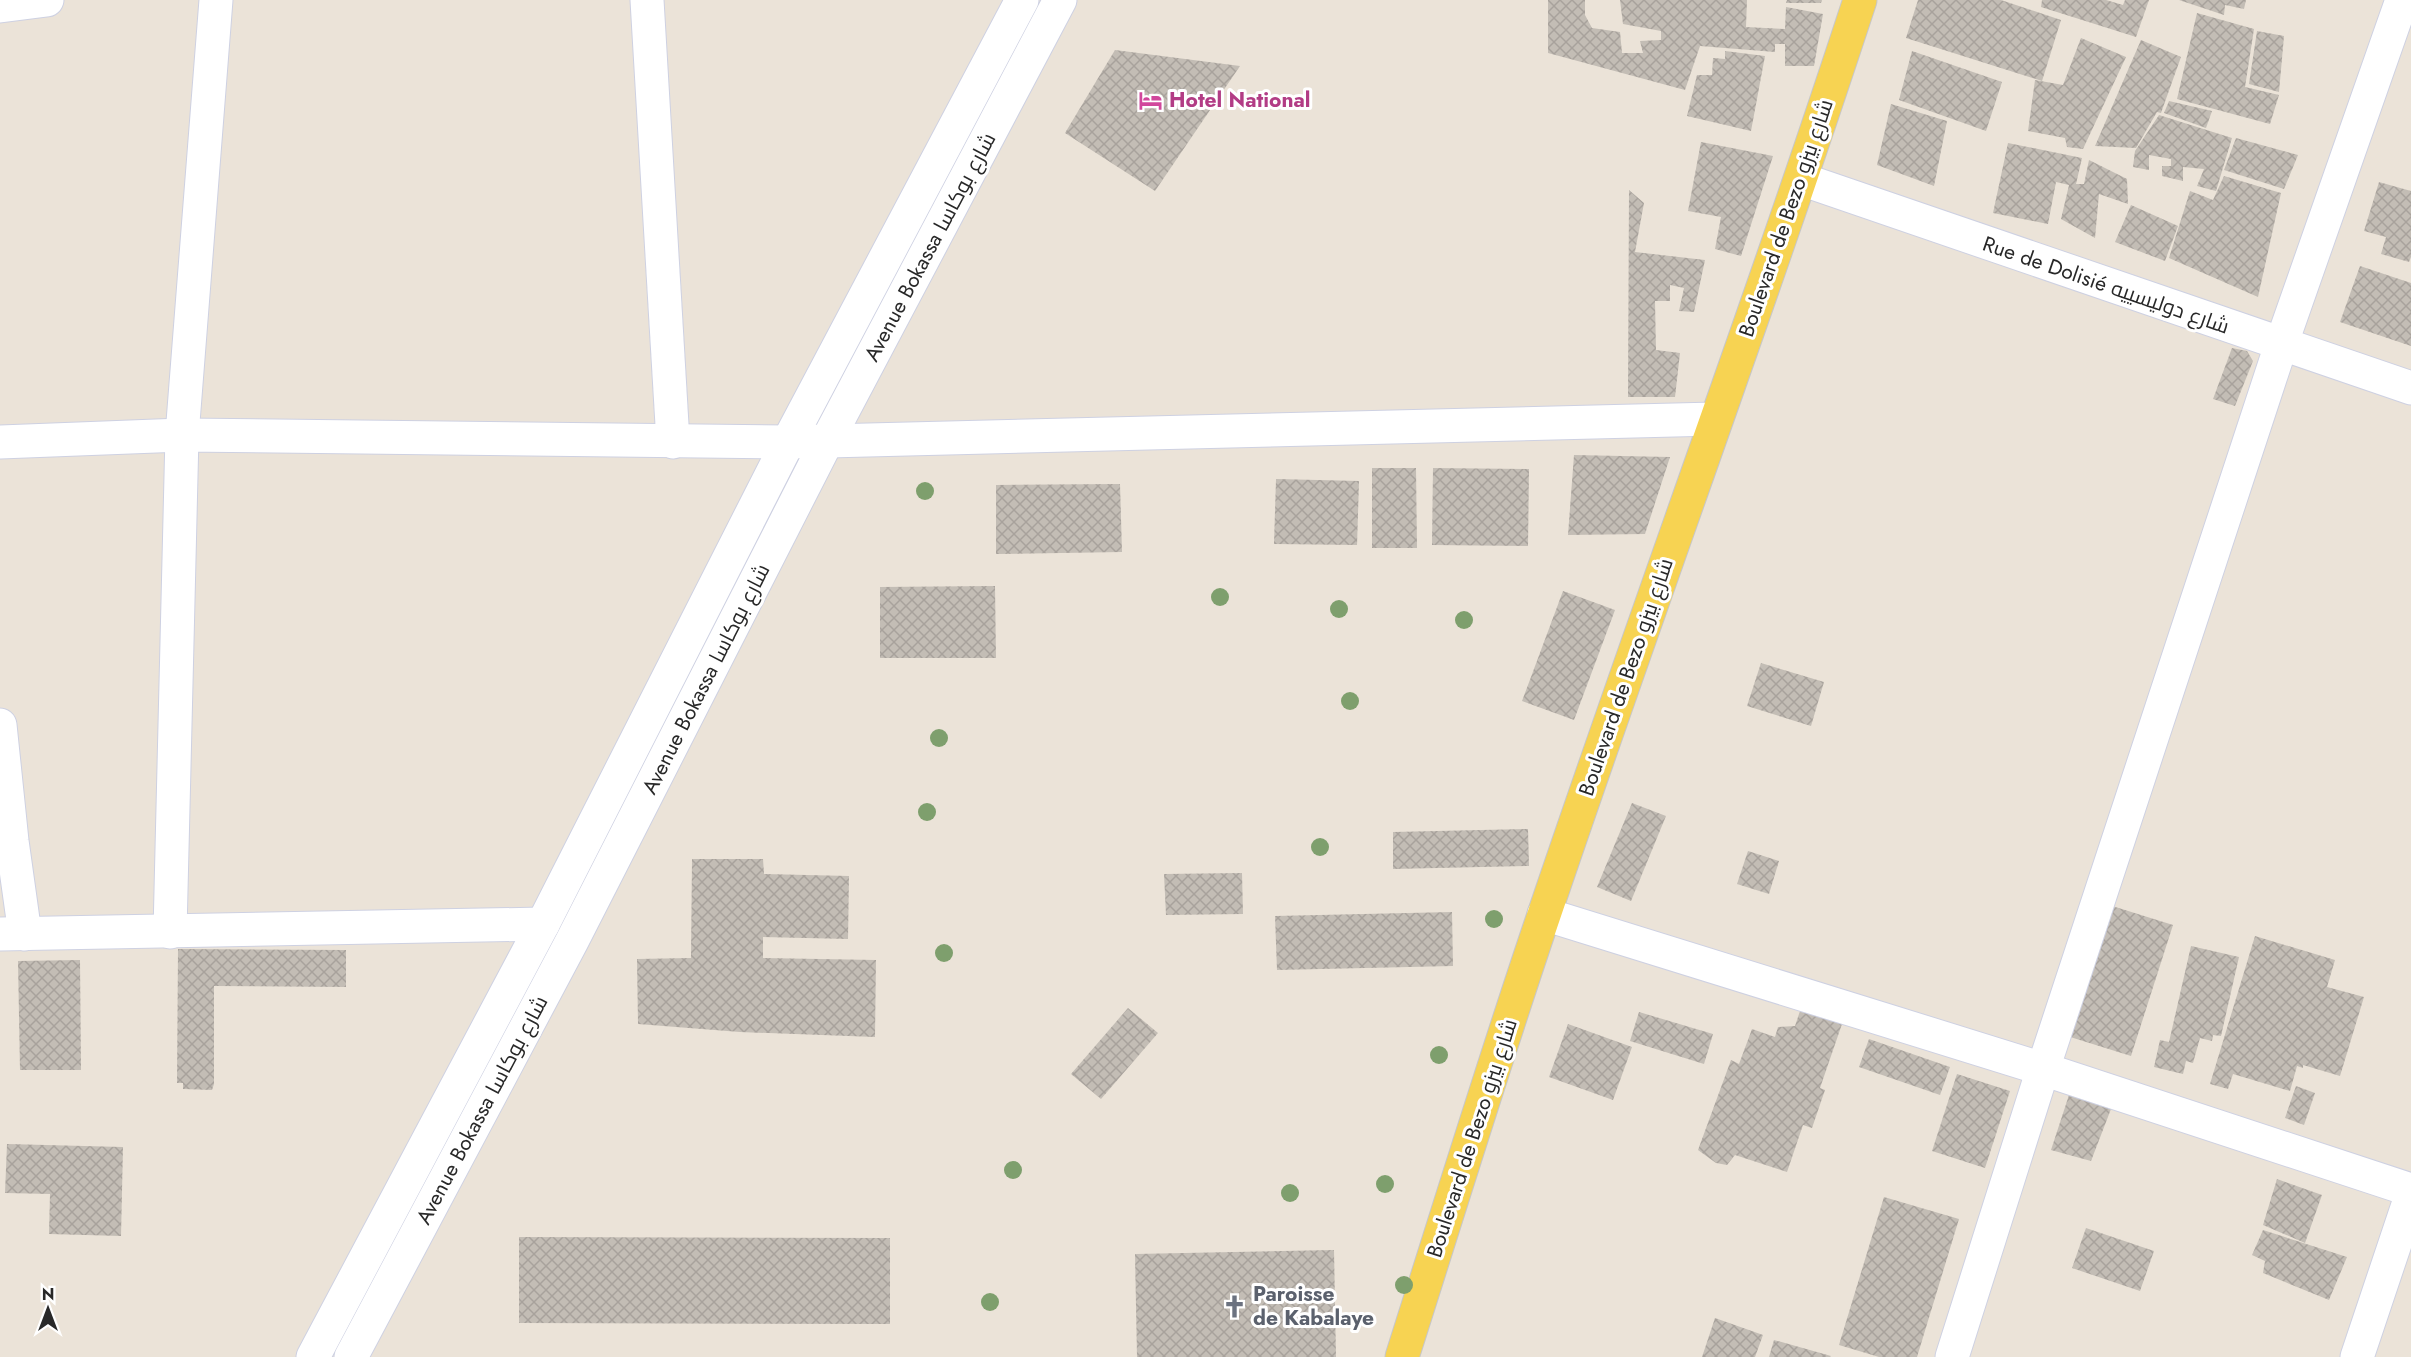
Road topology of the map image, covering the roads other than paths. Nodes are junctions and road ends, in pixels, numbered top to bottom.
1 (47, 0) edge
2 (216, 0) edge
3 (647, 0) edge
4 (1022, 0) edge
5 (1060, 0) edge
6 (1860, 0) edge
7 (2402, 0) edge
8 (0, 6) edge
9 (1801, 179) junction
10 (2281, 345) junction
11 (2411, 388) edge
12 (1715, 419) junction
13 (182, 435) junction
14 (827, 441) junction
15 (0, 442) edge
16 (673, 442) junction
17 (788, 442) junction
18 (0, 725) edge
19 (6, 836) edge
20 (1544, 914) junction
21 (543, 924) junction
22 (170, 932) junction
23 (13, 934) edge
24 (2043, 1069) junction
25 (2411, 1190) edge
26 (2411, 1196) edge
27 (313, 1357) edge
28 (351, 1357) edge
29 (1402, 1357) edge
30 (1952, 1357) edge
31 (2357, 1357) edge

1 - 8 street
2 - 13 street
3 - 16 street
4 - 17 street, Avenue Bokassa شارع بوكاسا
5 - 14 street, Avenue Bokassa شارع بوكاسا
6 - 9 main road, Boulevard de Bezo شارع بيزو
7 - 10 street
9 - 10 street, Rue de Dolisié شارع دوليسييه
9 - 12 main road, Boulevard de Bezo شارع بيزو
10 - 11 street, Rue de Dolisié شارع دوليسييه
10 - 24 street
12 - 14 street
12 - 20 main road, Boulevard de Bezo شارع بيزو
13 - 15 street
13 - 16 street
13 - 22 street
14 - 17 street
14 - 28 street, Avenue Bokassa شارع بوكاسا
16 - 17 street
17 - 21 street, Avenue Bokassa شارع بوكاسا
18 - 19 street
19 - 23 street
20 - 24 street
20 - 29 main road, Boulevard de Bezo شارع بيزو
21 - 22 street
21 - 27 street, Avenue Bokassa شارع بوكاسا
22 - 23 street
24 - 25 street
24 - 30 street
26 - 31 street

